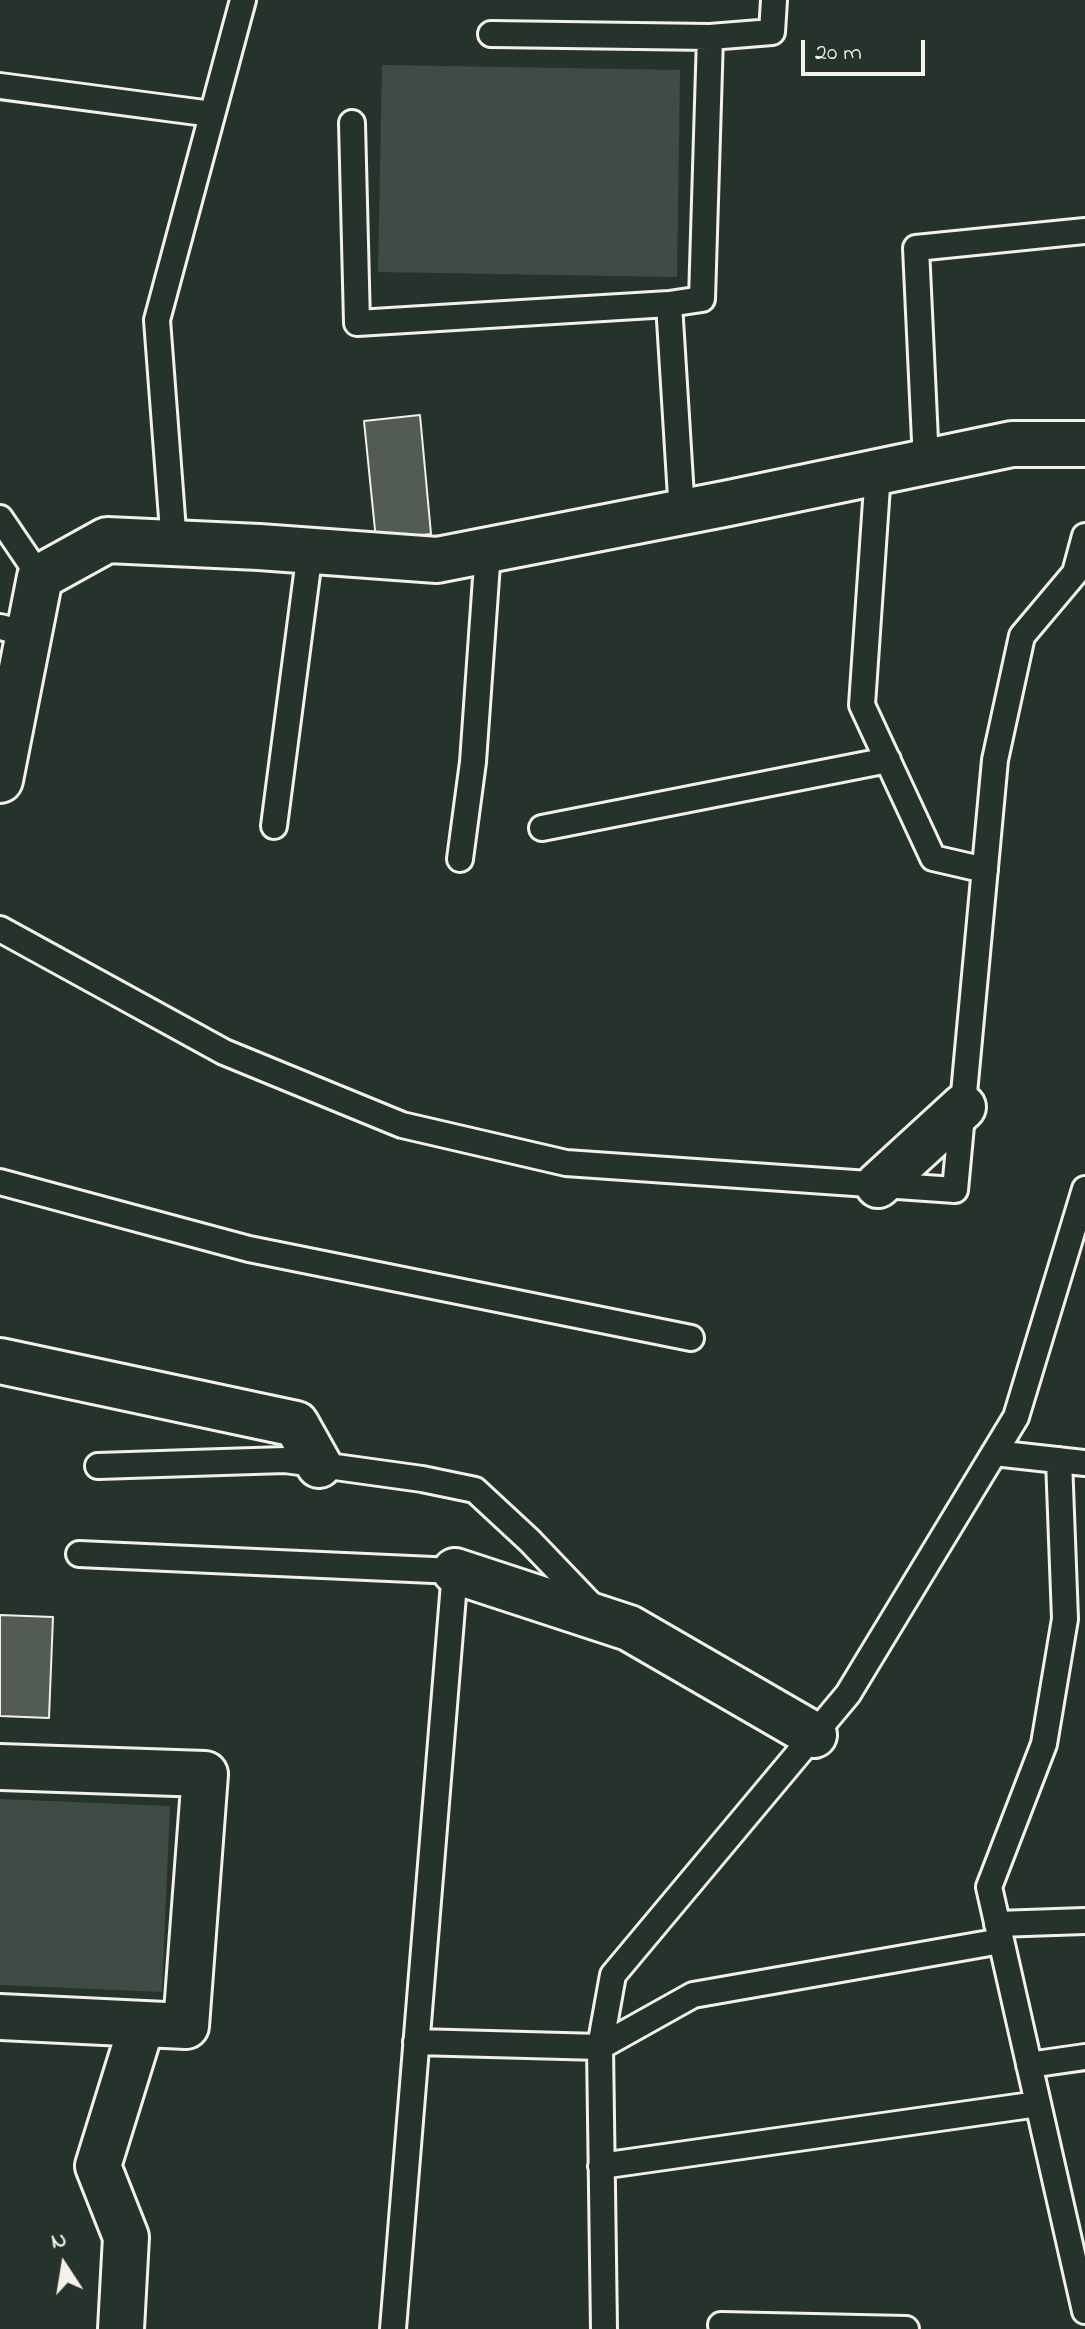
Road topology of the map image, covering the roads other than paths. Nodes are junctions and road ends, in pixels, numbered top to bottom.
1 (243, 0) edge
2 (774, 0) edge
3 (491, 34) dead end
4 (710, 37) junction
5 (0, 86) edge
6 (212, 114) junction
7 (352, 123) dead end
8 (1085, 231) edge
9 (669, 304) junction
10 (1085, 444) edge
11 (926, 462) junction
12 (878, 472) junction
13 (682, 513) junction
14 (0, 518) edge
15 (1085, 536) edge
16 (174, 544) junction
17 (488, 550) junction
18 (310, 551) junction
19 (40, 577) junction
20 (14, 631) edge
21 (888, 760) junction
22 (0, 780) edge
23 (274, 826) dead end
24 (542, 828) dead end
25 (460, 859) dead end
26 (985, 870) junction
27 (0, 929) edge
28 (963, 1107) joint
29 (0, 1182) edge
30 (878, 1185) joint
31 (1085, 1189) edge
32 (691, 1338) dead end
33 (0, 1361) edge
34 (994, 1453) junction
35 (1059, 1460) junction
36 (1085, 1463) edge
37 (319, 1465) junction
38 (98, 1466) dead end
39 (79, 1554) dead end
40 (455, 1571) junction
41 (607, 1621) junction
42 (814, 1735) junction
43 (0, 1767) edge
44 (1085, 1921) edge
45 (999, 1932) junction
46 (0, 2017) edge
47 (142, 2024) junction
48 (416, 2042) junction
49 (600, 2047) junction
50 (1085, 2057) edge
51 (1029, 2065) junction
52 (1038, 2104) junction
53 (601, 2166) junction
54 (1080, 2264) edge
55 (1085, 2311) edge
56 (721, 2325) dead end
57 (121, 2329) edge
58 (393, 2329) edge
59 (604, 2329) edge
60 (906, 2329) edge

1 - 6 lane
2 - 4 lane
3 - 4 lane
4 - 9 lane
5 - 6 lane
6 - 16 lane
7 - 9 lane
8 - 11 lane
9 - 13 lane
10 - 11 street
11 - 12 street
12 - 13 street
12 - 21 lane
13 - 17 street
14 - 19 lane
15 - 26 lane
16 - 18 street
16 - 19 street
17 - 18 street
17 - 25 lane
18 - 23 lane
19 - 20 street
20 - 22 street
21 - 24 lane
21 - 26 lane
26 - 28 lane
27 - 30 lane
28 - 30 street
29 - 32 lane
31 - 34 lane
33 - 37 street
34 - 35 lane
34 - 42 lane
35 - 36 lane
35 - 45 lane
37 - 38 lane
37 - 41 lane
39 - 40 lane
40 - 41 street
40 - 48 lane
41 - 42 street
42 - 49 lane
43 - 47 street
44 - 45 lane
45 - 49 lane
45 - 51 lane
46 - 47 street
47 - 57 street
48 - 49 lane
48 - 58 lane
49 - 53 lane
50 - 51 lane
51 - 52 lane
52 - 53 lane
52 - 54 lane
53 - 59 lane
54 - 55 lane
56 - 60 lane

